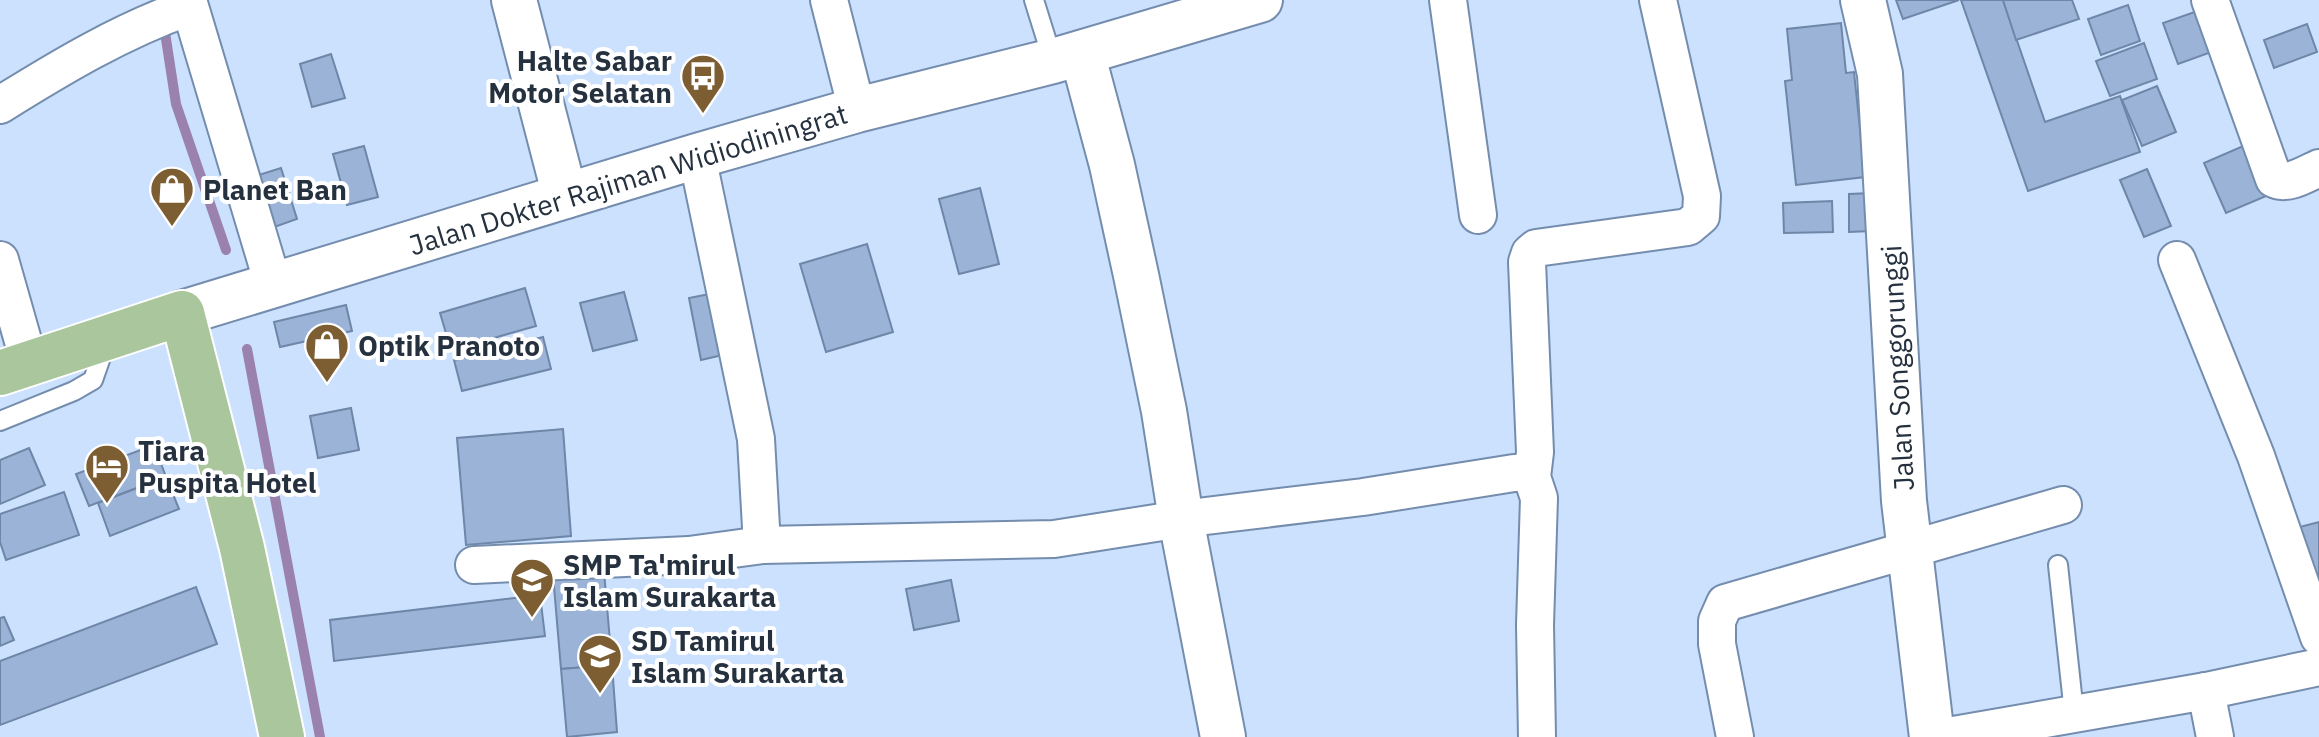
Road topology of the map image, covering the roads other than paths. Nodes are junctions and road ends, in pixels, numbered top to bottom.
1 (514, 0) edge
2 (829, 0) edge
3 (1034, 0) edge
4 (1260, 0) edge
5 (1448, 0) edge
6 (1658, 0) edge
7 (1863, 0) edge
8 (2210, 0) edge
9 (168, 9) edge
10 (1067, 57) junction
11 (0, 105) edge
12 (857, 110) junction
13 (697, 156) junction
14 (2319, 168) edge
15 (565, 196) junction
16 (1478, 215) dead end
17 (0, 260) edge
18 (2177, 260) dead end
19 (273, 284) junction
20 (182, 313) junction
21 (29, 380) edge
22 (0, 421) edge
23 (1532, 477) junction
24 (2063, 505) dead end
25 (1181, 519) junction
26 (762, 545) junction
27 (1910, 549) junction
28 (474, 565) dead end
29 (2058, 565) dead end
30 (2319, 637) edge
31 (2319, 667) edge
32 (2206, 691) junction
33 (2074, 713) junction
34 (282, 737) edge
35 (1223, 737) edge
36 (1537, 737) edge
37 (1735, 737) edge
38 (1932, 737) edge
39 (1942, 737) edge
40 (2215, 737) edge

1 - 15 street
2 - 12 street
3 - 10 lane
4 - 10 street, Jalan Dokter Rajiman Widiodiningrat
5 - 16 street
6 - 23 street
7 - 27 street, Jalan Songgorunggi
8 - 14 street
9 - 11 street
9 - 19 street
10 - 12 street, Jalan Dokter Rajiman Widiodiningrat
10 - 25 street
12 - 13 street, Jalan Dokter Rajiman Widiodiningrat
13 - 15 street, Jalan Dokter Rajiman Widiodiningrat
13 - 26 street
15 - 19 street, Jalan Dokter Rajiman Widiodiningrat
17 - 21 street
18 - 30 street
19 - 20 street, Jalan Dokter Rajiman Widiodiningrat
20 - 21 main road, Jalan Dokter Rajiman Widiodiningrat
20 - 34 main road
21 - 22 lane
23 - 25 street
23 - 36 street
24 - 27 street
25 - 26 street
25 - 35 street
26 - 28 street
27 - 37 street
27 - 38 street, Jalan Songgorunggi
29 - 33 lane
31 - 32 street
32 - 33 street
32 - 40 street
33 - 39 street

